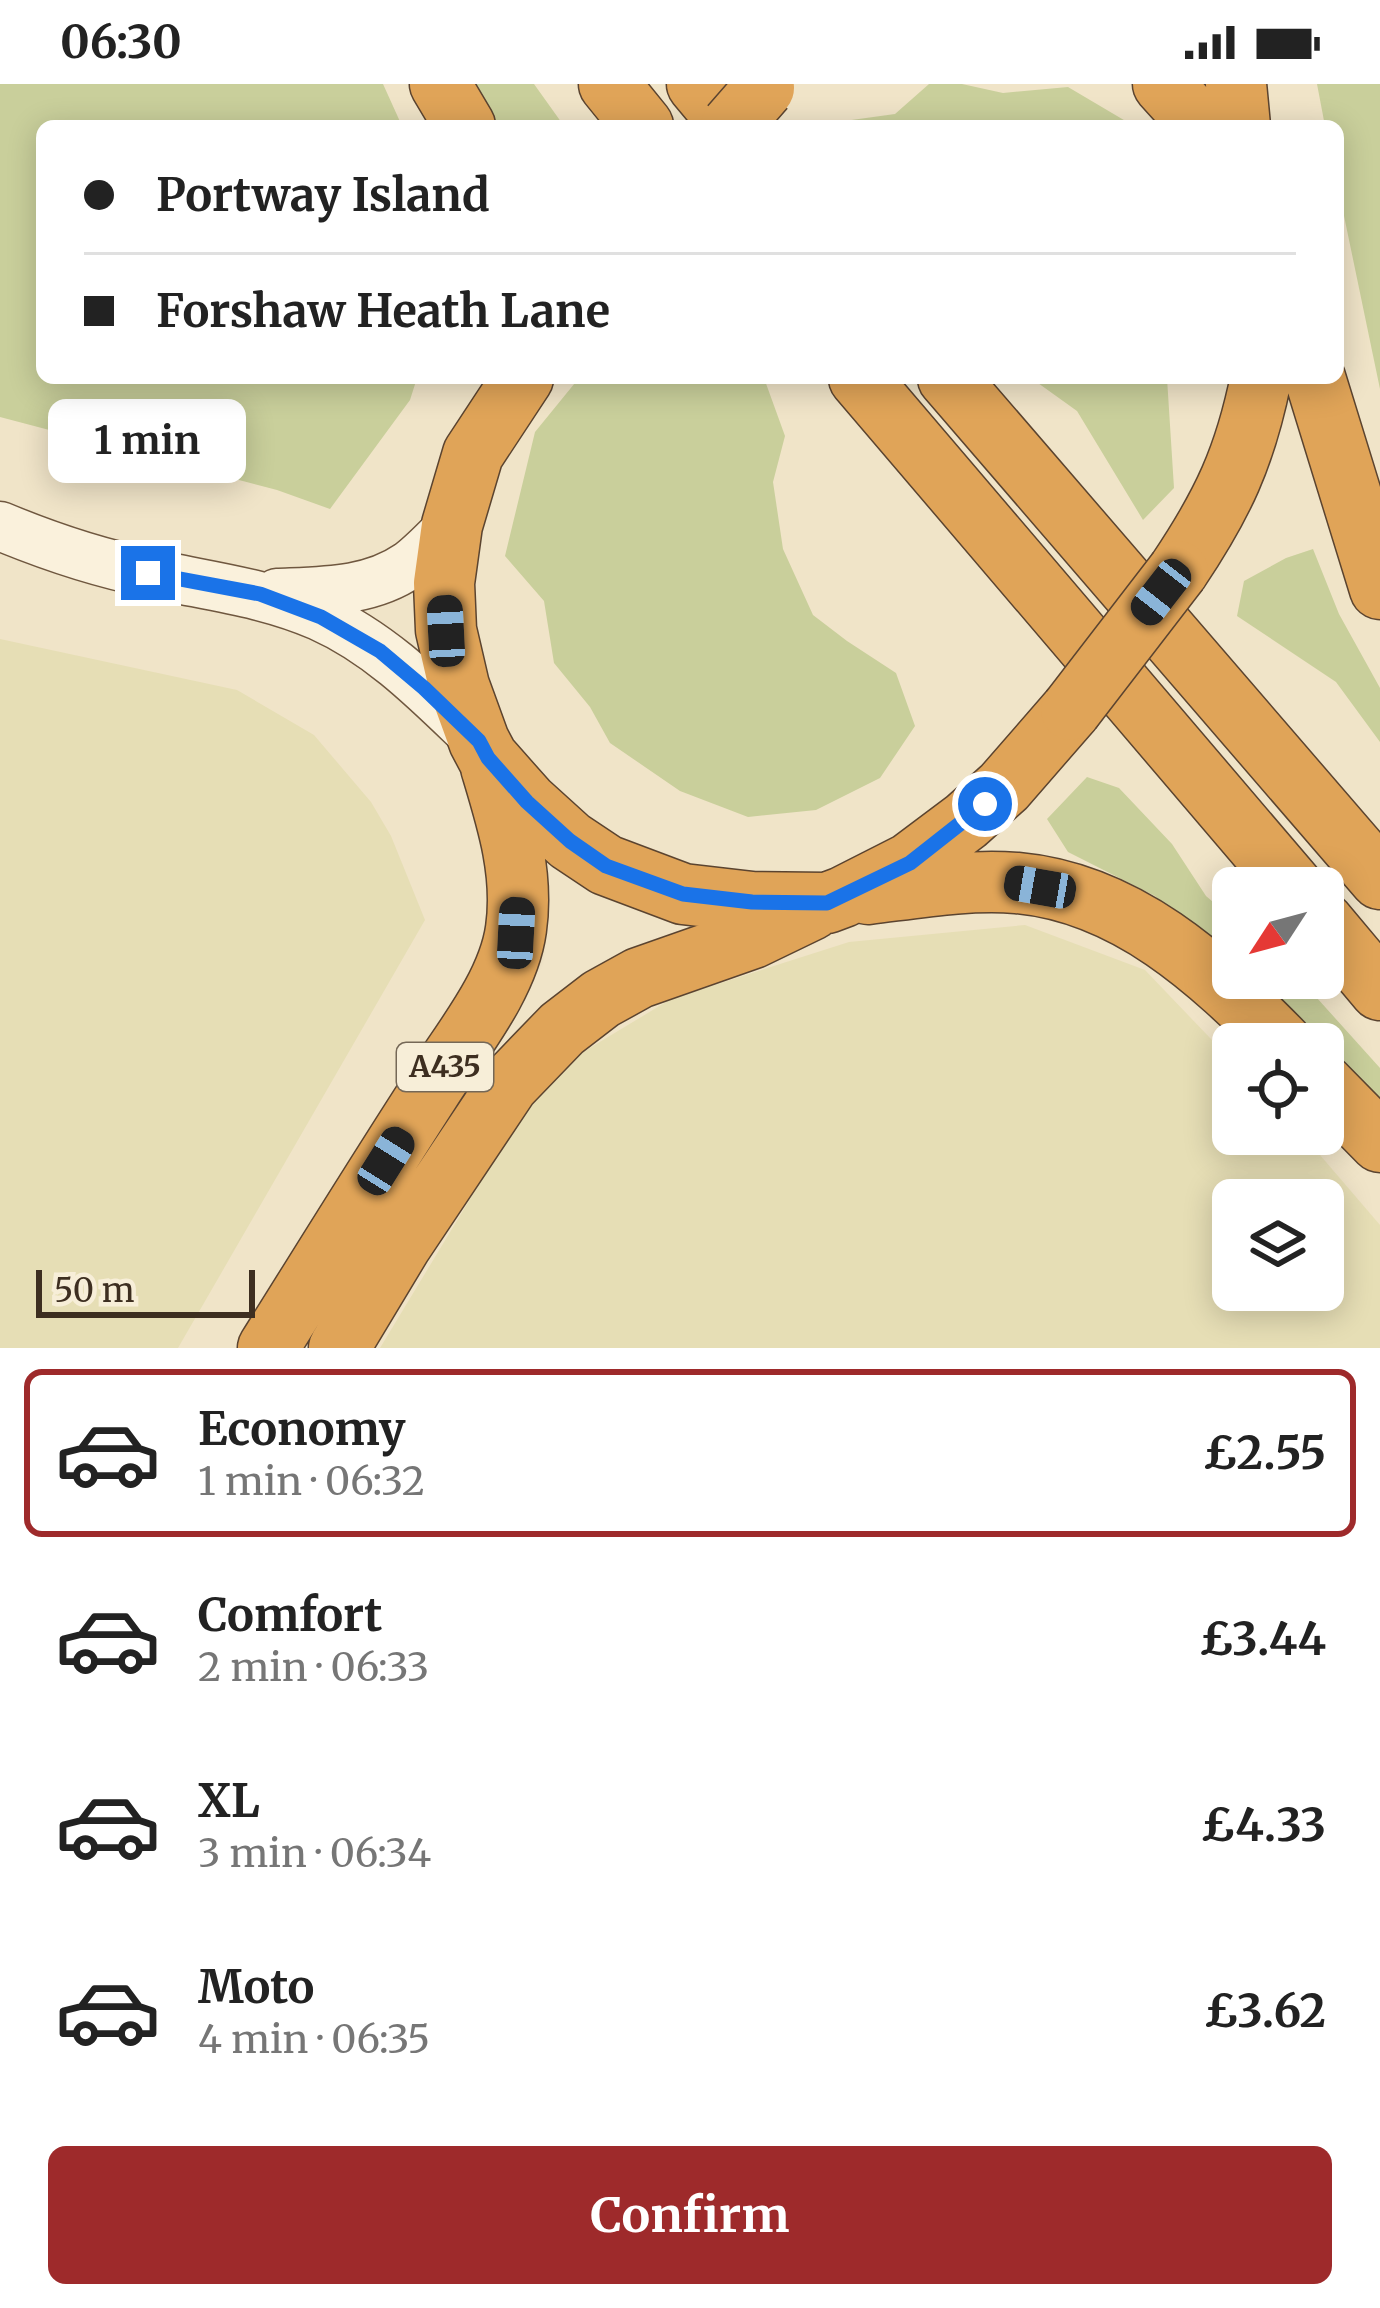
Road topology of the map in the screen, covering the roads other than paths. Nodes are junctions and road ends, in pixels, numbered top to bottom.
1 (440, 84) edge
2 (609, 84) edge
3 (697, 84) edge
4 (1163, 84) edge
5 (1236, 84) edge
6 (749, 106) edge
7 (461, 120) edge
8 (638, 120) edge
9 (1196, 120) edge
10 (1239, 120) edge
11 (490, 384) edge
12 (519, 384) edge
13 (864, 384) edge
14 (953, 384) edge
15 (1260, 384) edge
16 (1317, 384) edge
17 (473, 454) junction
18 (452, 525) junction
19 (0, 526) edge
20 (1380, 589) edge
21 (260, 594) junction
22 (484, 749) junction
23 (1276, 867) edge
24 (1380, 879) edge
25 (835, 900) junction
26 (1344, 947) edge
27 (1380, 990) edge
28 (1262, 1023) edge
29 (1344, 1105) edge
30 (1380, 1142) edge
31 (268, 1348) edge
32 (339, 1348) edge

1 - 7 highway
2 - 8 highway
3 - 6 highway
4 - 9 highway
5 - 10 highway
11 - 17 highway
12 - 17 highway
13 - 23 highway
14 - 24 highway
15 - 25 highway, bridge
16 - 20 highway
17 - 18 highway
18 - 21 street
18 - 22 highway
19 - 21 street
21 - 22 street
22 - 25 highway
22 - 31 highway, A435
25 - 28 highway
25 - 32 highway, A435
26 - 27 highway
29 - 30 highway

